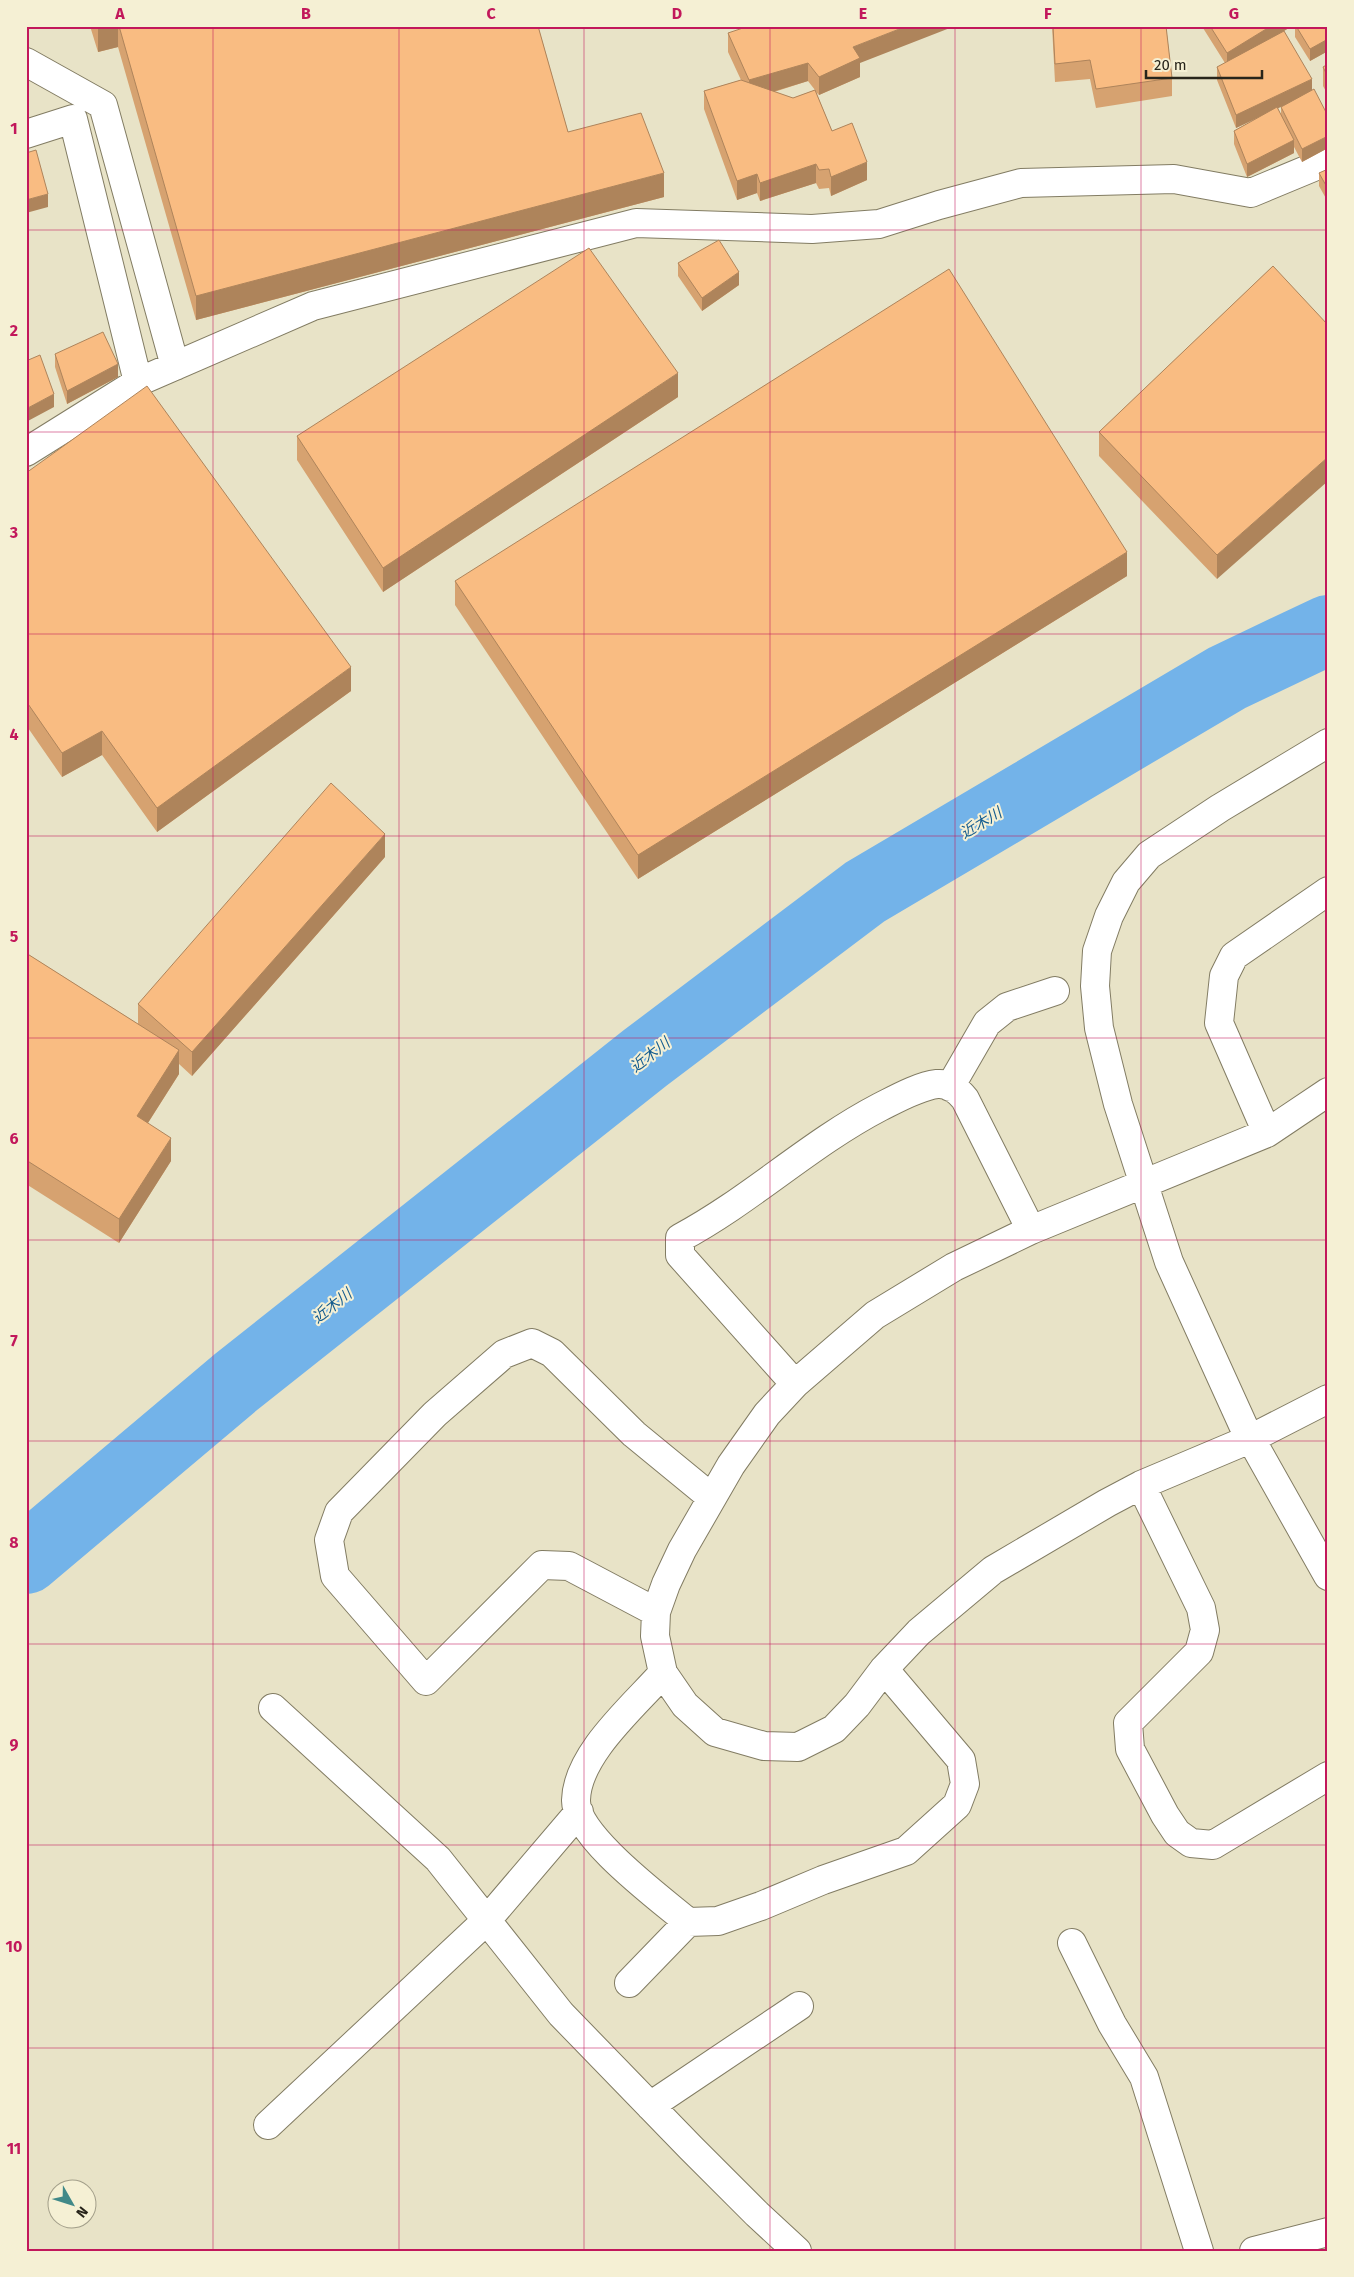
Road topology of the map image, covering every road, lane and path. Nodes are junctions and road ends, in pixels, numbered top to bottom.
1 (26, 62) edge
2 (26, 134) edge
3 (1328, 161) edge
4 (175, 366) junction
5 (138, 382) junction
6 (26, 452) edge
7 (1328, 743) edge
8 (1328, 891) edge
9 (1055, 991) dead end
10 (950, 1087) junction
11 (1328, 1092) edge
12 (1267, 1133) junction
13 (1143, 1184) junction
14 (1031, 1230) junction
15 (795, 1384) junction
16 (1328, 1398) edge
17 (1250, 1439) junction
18 (1141, 1485) junction
19 (712, 1498) junction
20 (1328, 1576) edge
21 (656, 1612) junction
22 (884, 1669) junction
23 (663, 1673) junction
24 (272, 1708) dead end
25 (1328, 1776) edge
26 (579, 1812) junction
27 (487, 1920) junction
28 (688, 1922) junction
29 (1072, 1943) dead end
30 (629, 1983) dead end
31 (799, 2006) dead end
32 (650, 2106) junction
33 (268, 2125) dead end
34 (1328, 2232) edge
35 (797, 2251) edge
36 (1199, 2251) edge
37 (1254, 2251) edge

1 - 4 street
2 - 5 street
3 - 4 street
4 - 5 street
5 - 6 street
7 - 13 street
8 - 12 street
9 - 10 street
10 - 14 street
10 - 15 street
11 - 12 street
12 - 13 street
13 - 14 street
13 - 17 street
14 - 15 street
15 - 19 street
16 - 17 street
17 - 18 street
17 - 20 street
18 - 22 street
18 - 25 street
19 - 21 street
19 - 21 street
21 - 23 street
22 - 23 street
22 - 28 street
23 - 26 street
24 - 27 street
26 - 27 street
26 - 28 street
27 - 32 street
27 - 33 street
28 - 30 street
29 - 36 street
31 - 32 street
32 - 35 street
34 - 37 street

